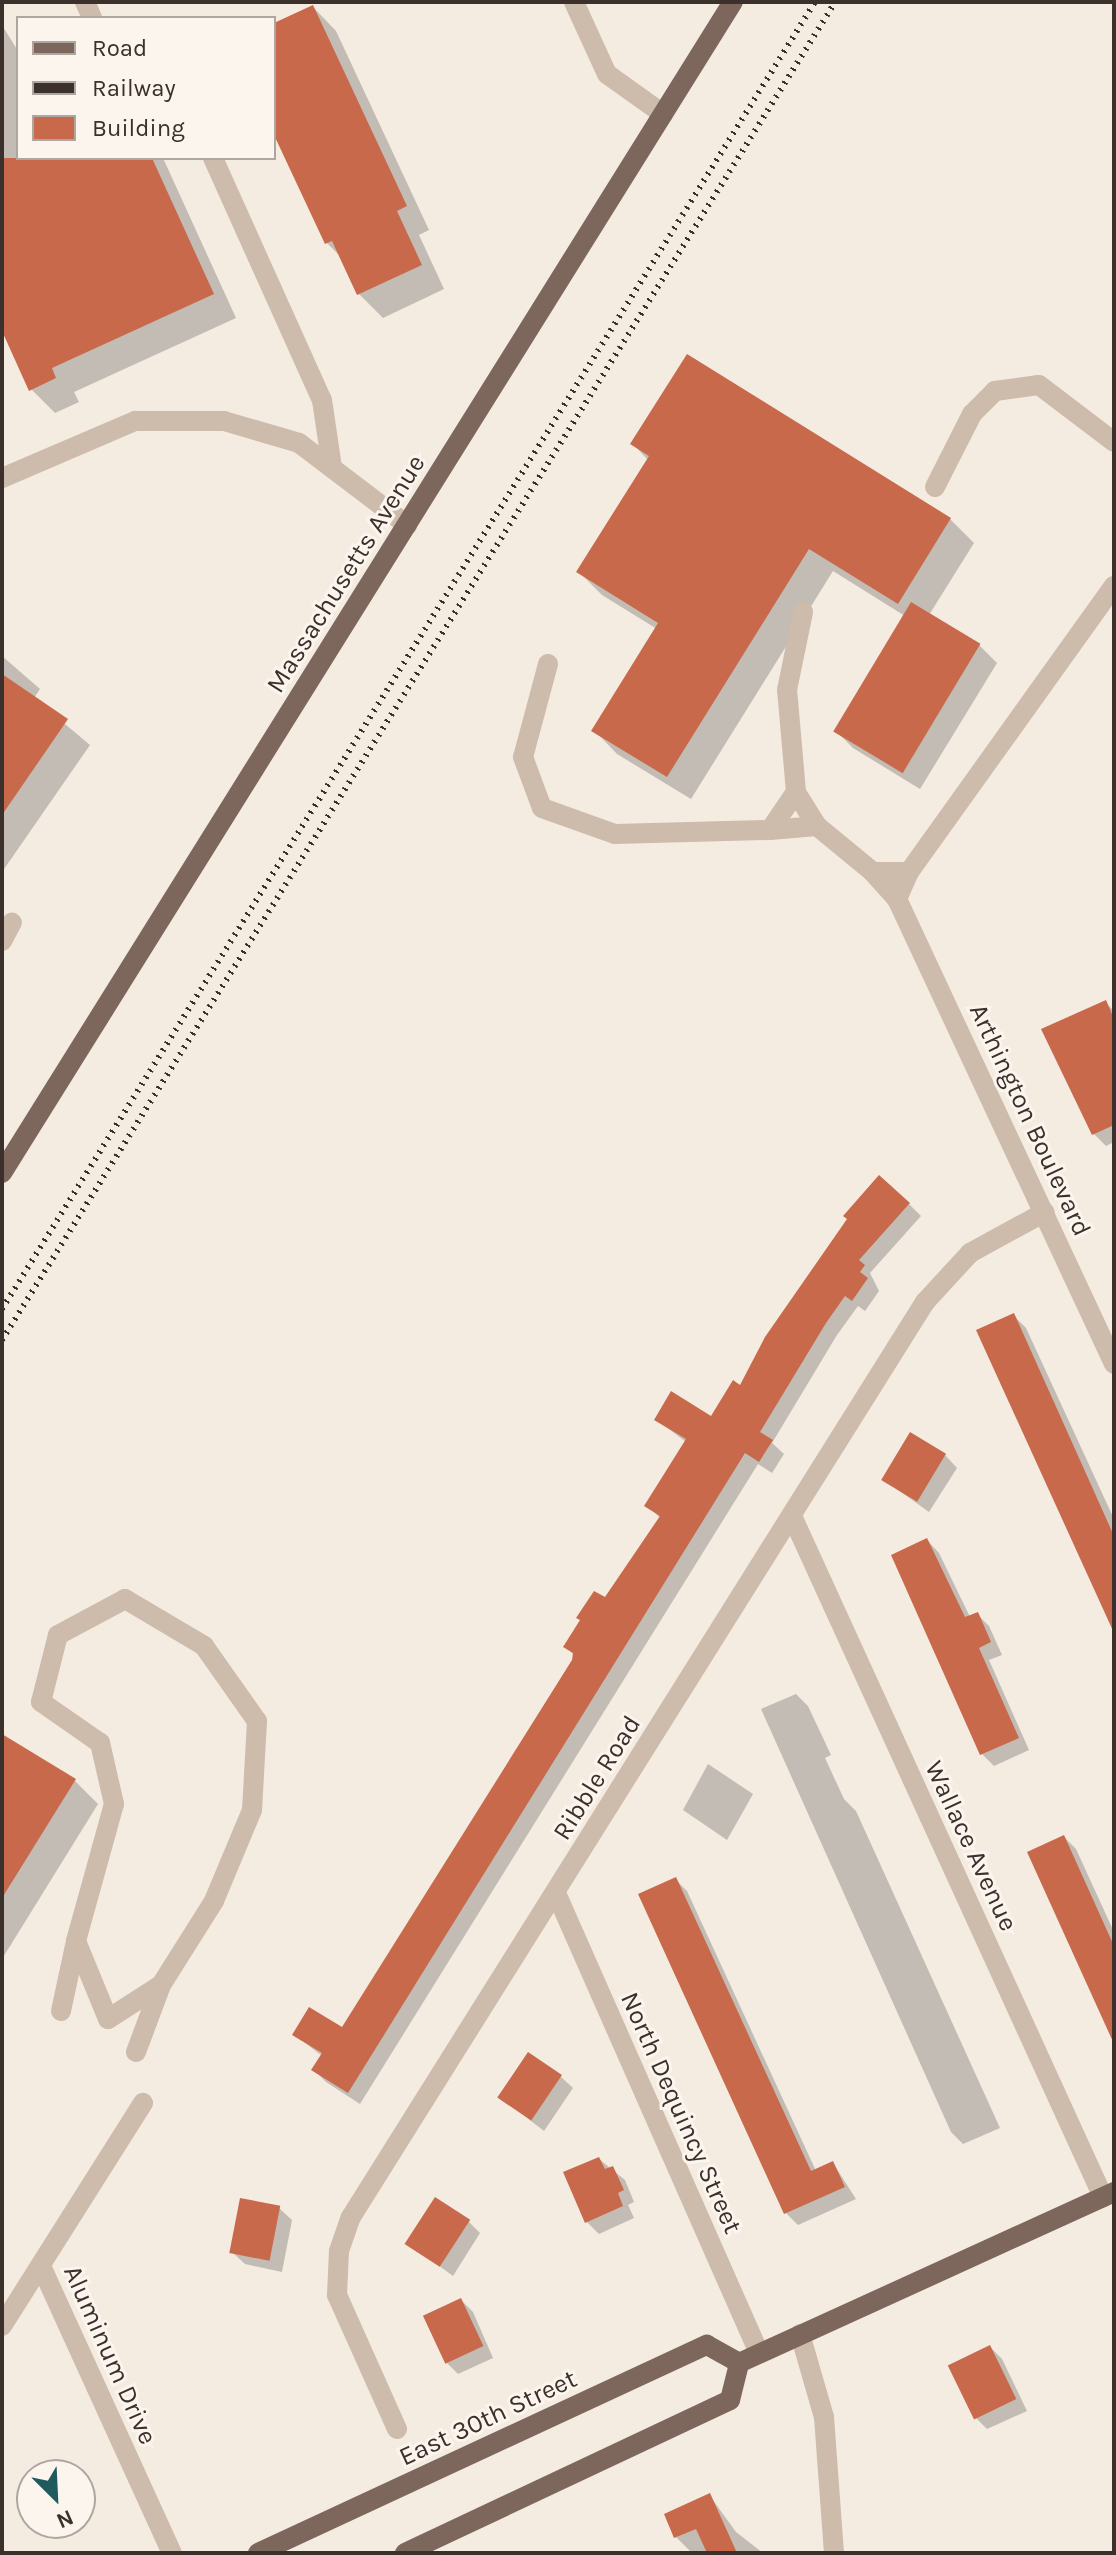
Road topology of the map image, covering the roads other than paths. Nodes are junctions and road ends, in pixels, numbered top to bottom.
1 (574, 2) edge
2 (733, 2) edge
3 (663, 114) junction
4 (214, 160) edge
5 (1114, 442) edge
6 (332, 468) junction
7 (2, 478) edge
8 (935, 487) dead end
9 (407, 525) junction
10 (1114, 586) edge
11 (803, 612) dead end
12 (548, 664) dead end
13 (796, 792) junction
14 (817, 826) junction
15 (770, 830) junction
16 (873, 872) junction
17 (909, 872) junction
18 (897, 899) junction
19 (12, 922) dead end
20 (2, 941) edge
21 (2, 1173) edge
22 (1045, 1212) junction
23 (1114, 1364) edge
24 (792, 1516) junction
25 (556, 1893) junction
26 (76, 1941) junction
27 (161, 1985) junction
28 (61, 2011) dead end
29 (136, 2052) dead end
30 (143, 2103) dead end
31 (1109, 2194) edge
32 (41, 2266) junction
33 (2, 2326) edge
34 (800, 2334) junction
35 (759, 2353) junction
36 (739, 2363) junction
37 (397, 2429) dead end
38 (172, 2553) edge
39 (258, 2553) edge
40 (405, 2553) edge
41 (834, 2553) edge

1 - 3 street
2 - 3 main road, Massachusetts Avenue
3 - 9 main road, Massachusetts Avenue
4 - 6 street
5 - 8 street
6 - 7 street
6 - 9 street
9 - 21 main road, Massachusetts Avenue
10 - 17 street
11 - 13 street
12 - 15 street
13 - 14 street, Arthington Boulevard
13 - 15 street
14 - 15 street
14 - 16 street, Arthington Boulevard
16 - 17 street
16 - 18 street, Arthington Boulevard
17 - 18 street
18 - 22 street, Arthington Boulevard
19 - 20 street
22 - 23 street, Arthington Boulevard
22 - 24 street, Ribble Road
24 - 25 street, Ribble Road
24 - 31 street, Wallace Avenue
25 - 35 street, North Dequincy Street
25 - 37 street, Ribble Road
26 - 27 street
26 - 27 street
26 - 28 street
27 - 29 street
30 - 32 street, Aluminum Drive
31 - 34 main road
32 - 33 street
32 - 38 street, Aluminum Drive
34 - 35 main road
34 - 41 street
35 - 36 main road
36 - 39 main road, East 30th Street
36 - 40 main road

